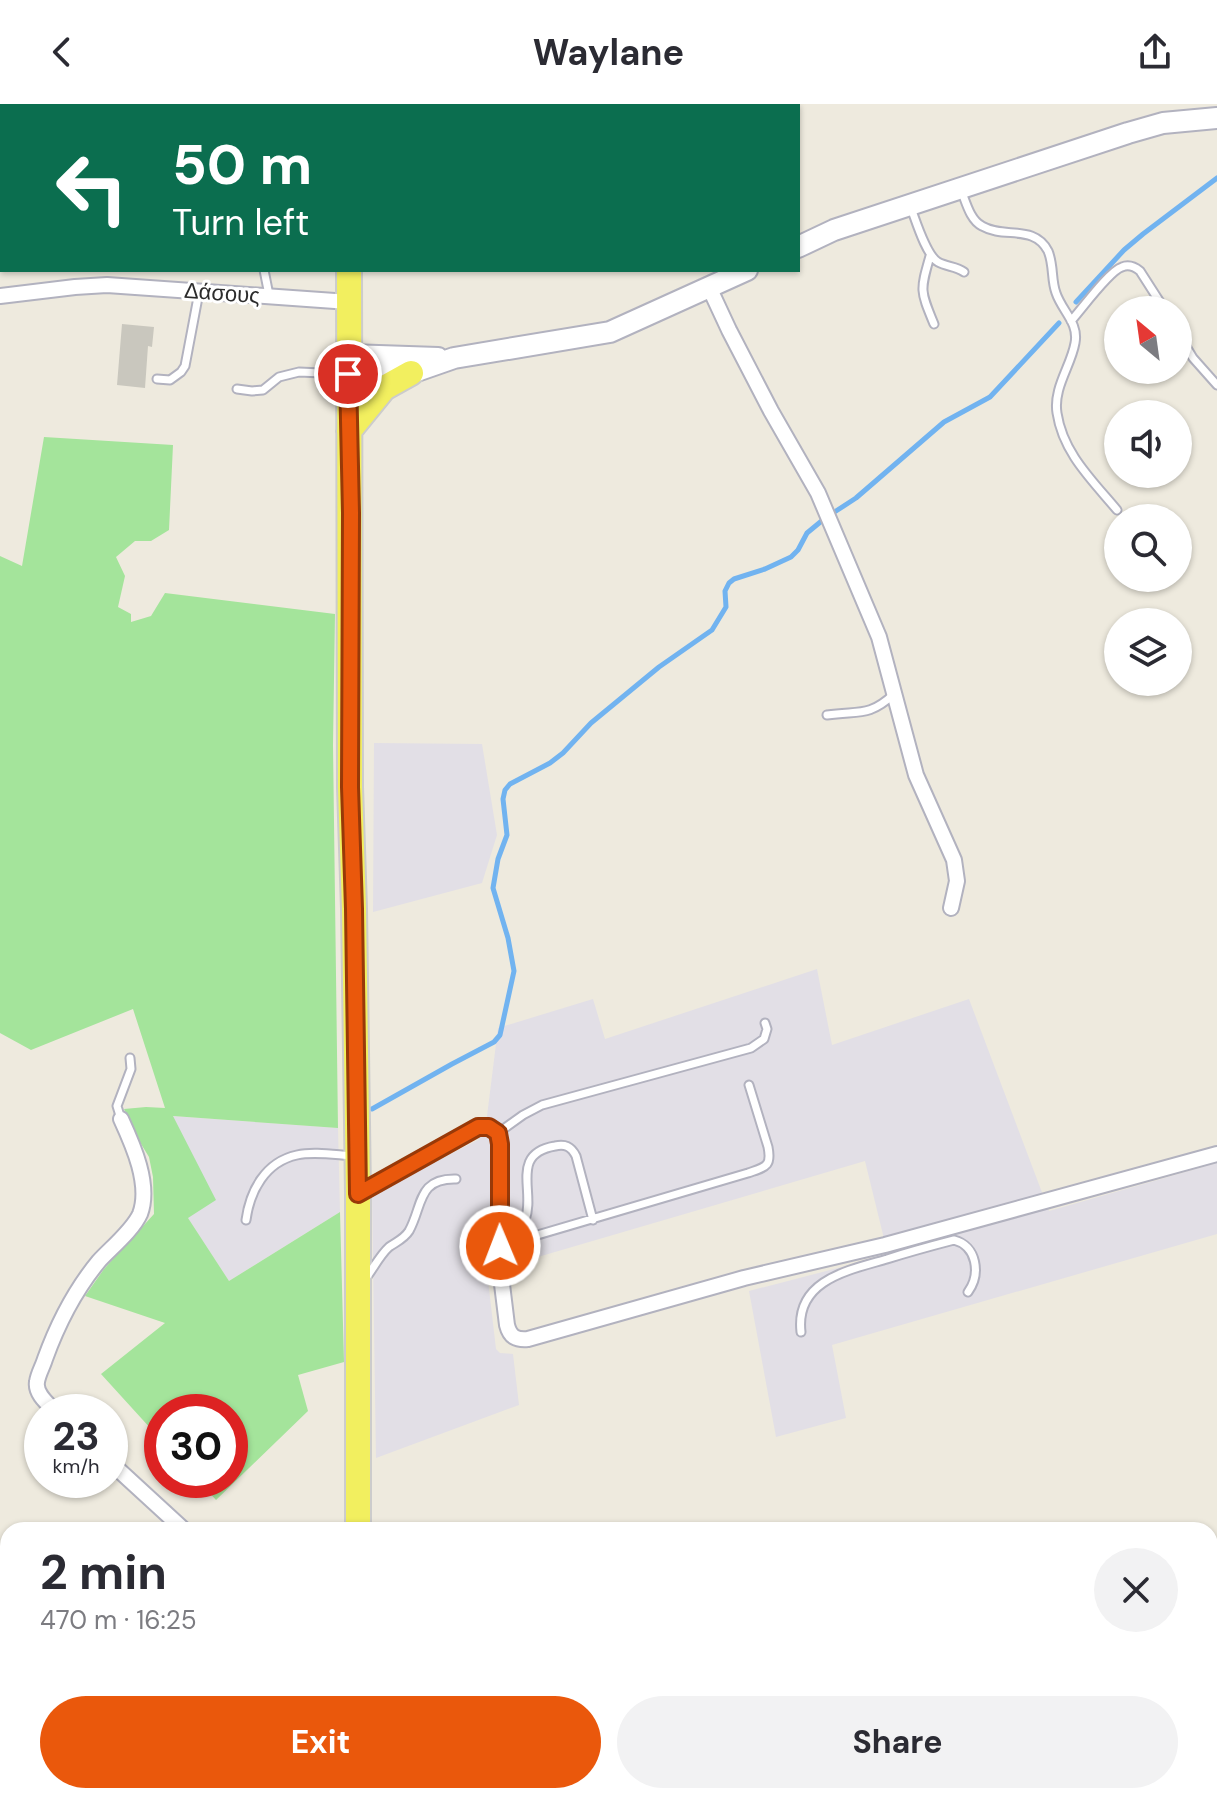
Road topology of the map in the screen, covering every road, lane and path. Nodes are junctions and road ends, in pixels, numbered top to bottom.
1 (1217, 118) edge
2 (960, 188) junction
3 (910, 205) junction
4 (800, 246) edge
5 (930, 256) junction
6 (264, 272) edge
7 (349, 272) edge
8 (743, 272) edge
9 (964, 272) dead end
10 (709, 287) junction
11 (199, 292) junction
12 (0, 296) edge
13 (269, 296) junction
14 (1156, 296) edge
15 (349, 302) junction
16 (1071, 321) junction
17 (934, 324) dead end
18 (1192, 356) edge
19 (454, 358) junction
20 (349, 365) junction
21 (411, 373) junction
22 (157, 379) dead end
23 (1217, 385) edge
24 (237, 389) dead end
25 (349, 431) junction
26 (1112, 504) edge
27 (894, 694) junction
28 (827, 715) dead end
29 (951, 908) dead end
30 (765, 1023) dead end
31 (130, 1058) dead end
32 (749, 1085) dead end
33 (121, 1119) joint
34 (498, 1133) junction
35 (1217, 1154) edge
36 (357, 1156) junction
37 (456, 1179) dead end
38 (358, 1194) junction
39 (246, 1220) dead end
40 (593, 1220) junction
41 (926, 1240) junction
42 (500, 1241) junction
43 (357, 1289) junction
44 (968, 1292) dead end
45 (801, 1332) dead end
46 (39, 1394) edge
47 (128, 1479) edge
48 (175, 1522) edge
49 (358, 1522) edge

1 - 2 street
2 - 3 street
2 - 16 lane
3 - 4 street
3 - 5 lane
5 - 9 lane
5 - 17 lane
6 - 13 lane
7 - 15 main road
8 - 10 street
10 - 19 street
10 - 27 street
11 - 12 street, Δάσους
11 - 13 street, Δάσους
11 - 22 lane
13 - 15 street, Δάσους
14 - 16 lane
15 - 20 main road
16 - 26 lane
18 - 23 lane
19 - 20 street
19 - 21 street
20 - 21 street
20 - 24 lane
20 - 25 main road
21 - 25 main road
25 - 36 main road
27 - 28 lane
27 - 29 street
30 - 34 lane
31 - 33 lane
32 - 40 lane
33 - 46 street
34 - 38 street
34 - 42 street
35 - 41 street
36 - 38 main road
36 - 39 lane
37 - 43 lane
38 - 43 main road
40 - 42 lane
40 - 42 lane
41 - 42 street
41 - 44 lane
41 - 45 lane
43 - 49 main road
47 - 48 street

